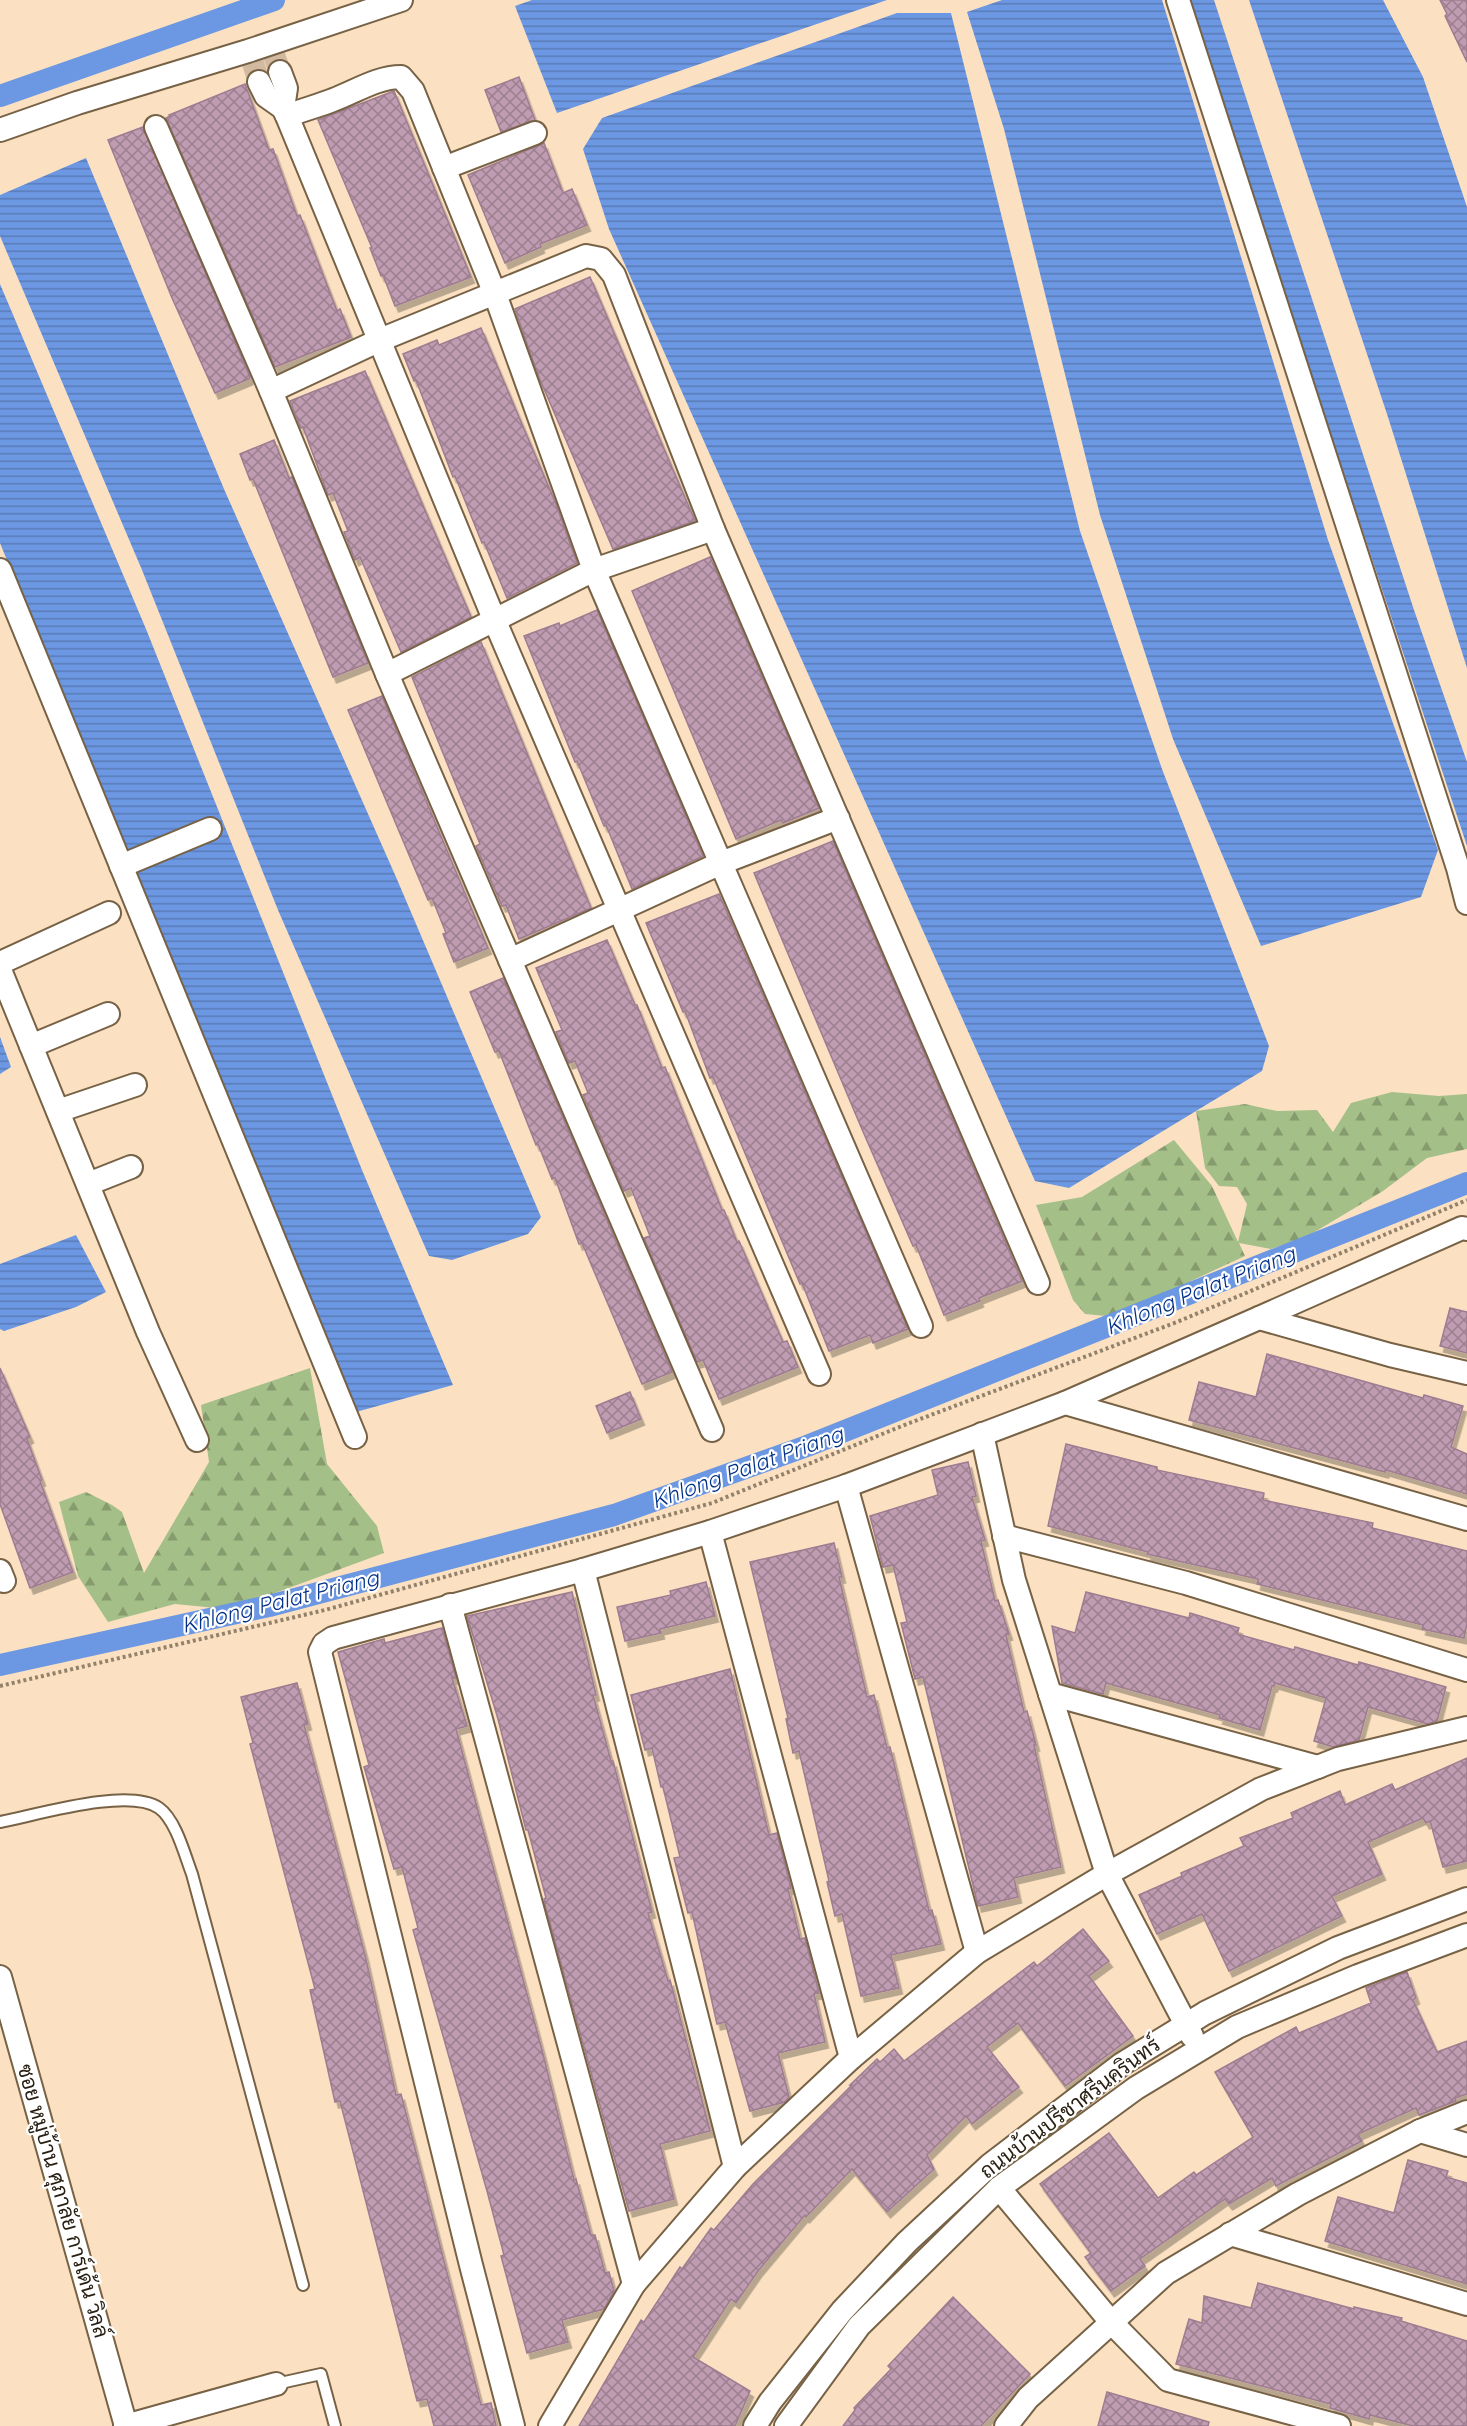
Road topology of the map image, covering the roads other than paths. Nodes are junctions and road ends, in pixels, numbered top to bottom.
1 (401, 0) edge
2 (1178, 0) edge
3 (274, 57) junction
4 (253, 66) junction
5 (285, 112) junction
6 (156, 127) dead end
7 (0, 130) edge
8 (535, 133) dead end
9 (444, 168) junction
10 (495, 294) junction
11 (380, 340) junction
12 (271, 391) junction
13 (713, 529) junction
14 (0, 570) edge
15 (594, 570) junction
16 (494, 619) junction
17 (387, 674) junction
18 (838, 818) junction
19 (210, 829) dead end
20 (721, 862) junction
21 (121, 866) junction
22 (1467, 903) edge
23 (618, 909) junction
24 (110, 913) dead end
25 (510, 960) junction
26 (0, 963) edge
27 (0, 970) edge
28 (108, 1014) dead end
29 (31, 1046) junction
30 (135, 1085) dead end
31 (58, 1111) junction
32 (131, 1167) dead end
33 (88, 1184) junction
34 (1467, 1229) edge
35 (1038, 1283) dead end
36 (1259, 1318) junction
37 (921, 1326) dead end
38 (1467, 1373) edge
39 (819, 1374) dead end
40 (1065, 1403) junction
41 (712, 1430) dead end
42 (982, 1434) junction
43 (355, 1437) dead end
44 (197, 1440) dead end
45 (846, 1486) junction
46 (1467, 1519) edge
47 (710, 1532) junction
48 (1004, 1536) junction
49 (583, 1570) junction
50 (450, 1605) junction
51 (1467, 1670) edge
52 (1050, 1694) junction
53 (1467, 1728) edge
54 (1318, 1767) junction
55 (0, 1822) edge
56 (1107, 1874) junction
57 (1467, 1899) edge
58 (1467, 1935) edge
59 (977, 1952) junction
60 (0, 1977) edge
61 (1186, 2024) junction
62 (1199, 2048) junction
63 (851, 2058) junction
64 (1467, 2112) edge
65 (1420, 2132) junction
66 (1467, 2145) edge
67 (735, 2167) junction
68 (999, 2188) junction
69 (1230, 2235) junction
70 (634, 2284) junction
71 (303, 2285) dead end
72 (1467, 2304) edge
73 (1111, 2322) junction
74 (276, 2384) joint
75 (126, 2426) edge
76 (335, 2426) edge
77 (513, 2426) edge
78 (550, 2426) edge
79 (755, 2426) edge
80 (786, 2426) edge
81 (1006, 2426) edge
82 (1339, 2426) edge

1 - 3 street
2 - 22 street
3 - 4 street
3 - 5 street
4 - 5 street
4 - 7 street
5 - 9 street
5 - 11 street
6 - 12 street
8 - 9 street
9 - 10 street
10 - 11 street
10 - 13 street
10 - 15 street
11 - 12 street
11 - 16 street
12 - 17 street
13 - 15 street
13 - 18 street
14 - 21 street
15 - 16 street
15 - 20 street
16 - 17 street
16 - 23 street
17 - 25 street
18 - 20 street
18 - 35 street
19 - 21 street
20 - 23 street
20 - 37 street
21 - 43 street
23 - 25 street
23 - 39 street
24 - 26 street
25 - 41 street
27 - 29 street
28 - 29 street
29 - 31 street
30 - 31 street
31 - 33 street
32 - 33 street
33 - 44 street
34 - 36 street
36 - 38 street
36 - 40 street
40 - 42 street
40 - 46 street
42 - 45 street
42 - 48 street
45 - 47 street
45 - 59 street
47 - 49 street
47 - 63 street
48 - 51 street
48 - 52 street
49 - 50 street
49 - 67 street
50 - 70 street
50 - 77 street
52 - 54 street
52 - 56 street
53 - 54 street
54 - 56 street
55 - 71 lane
56 - 59 street
56 - 61 street
57 - 61 street, ถนนบ้านปรีชาศรีนครินทร์
58 - 62 street, ถนนบ้านปรีชาศรีนครินทร์
59 - 63 street
60 - 75 street, ซอย หมู่บ้าน ศุภาลัย การ์เด้น วิลล์
61 - 62 street
61 - 79 street, ถนนบ้านปรีชาศรีนครินทร์
62 - 68 street, ถนนบ้านปรีชาศรีนครินทร์
63 - 67 street
64 - 65 street
65 - 66 street
65 - 69 street
67 - 70 street
68 - 73 street
68 - 80 street, ถนนบ้านปรีชาศรีนครินทร์
69 - 72 street
69 - 73 street
70 - 78 street
73 - 81 street
73 - 82 street
74 - 75 street
74 - 76 lane

